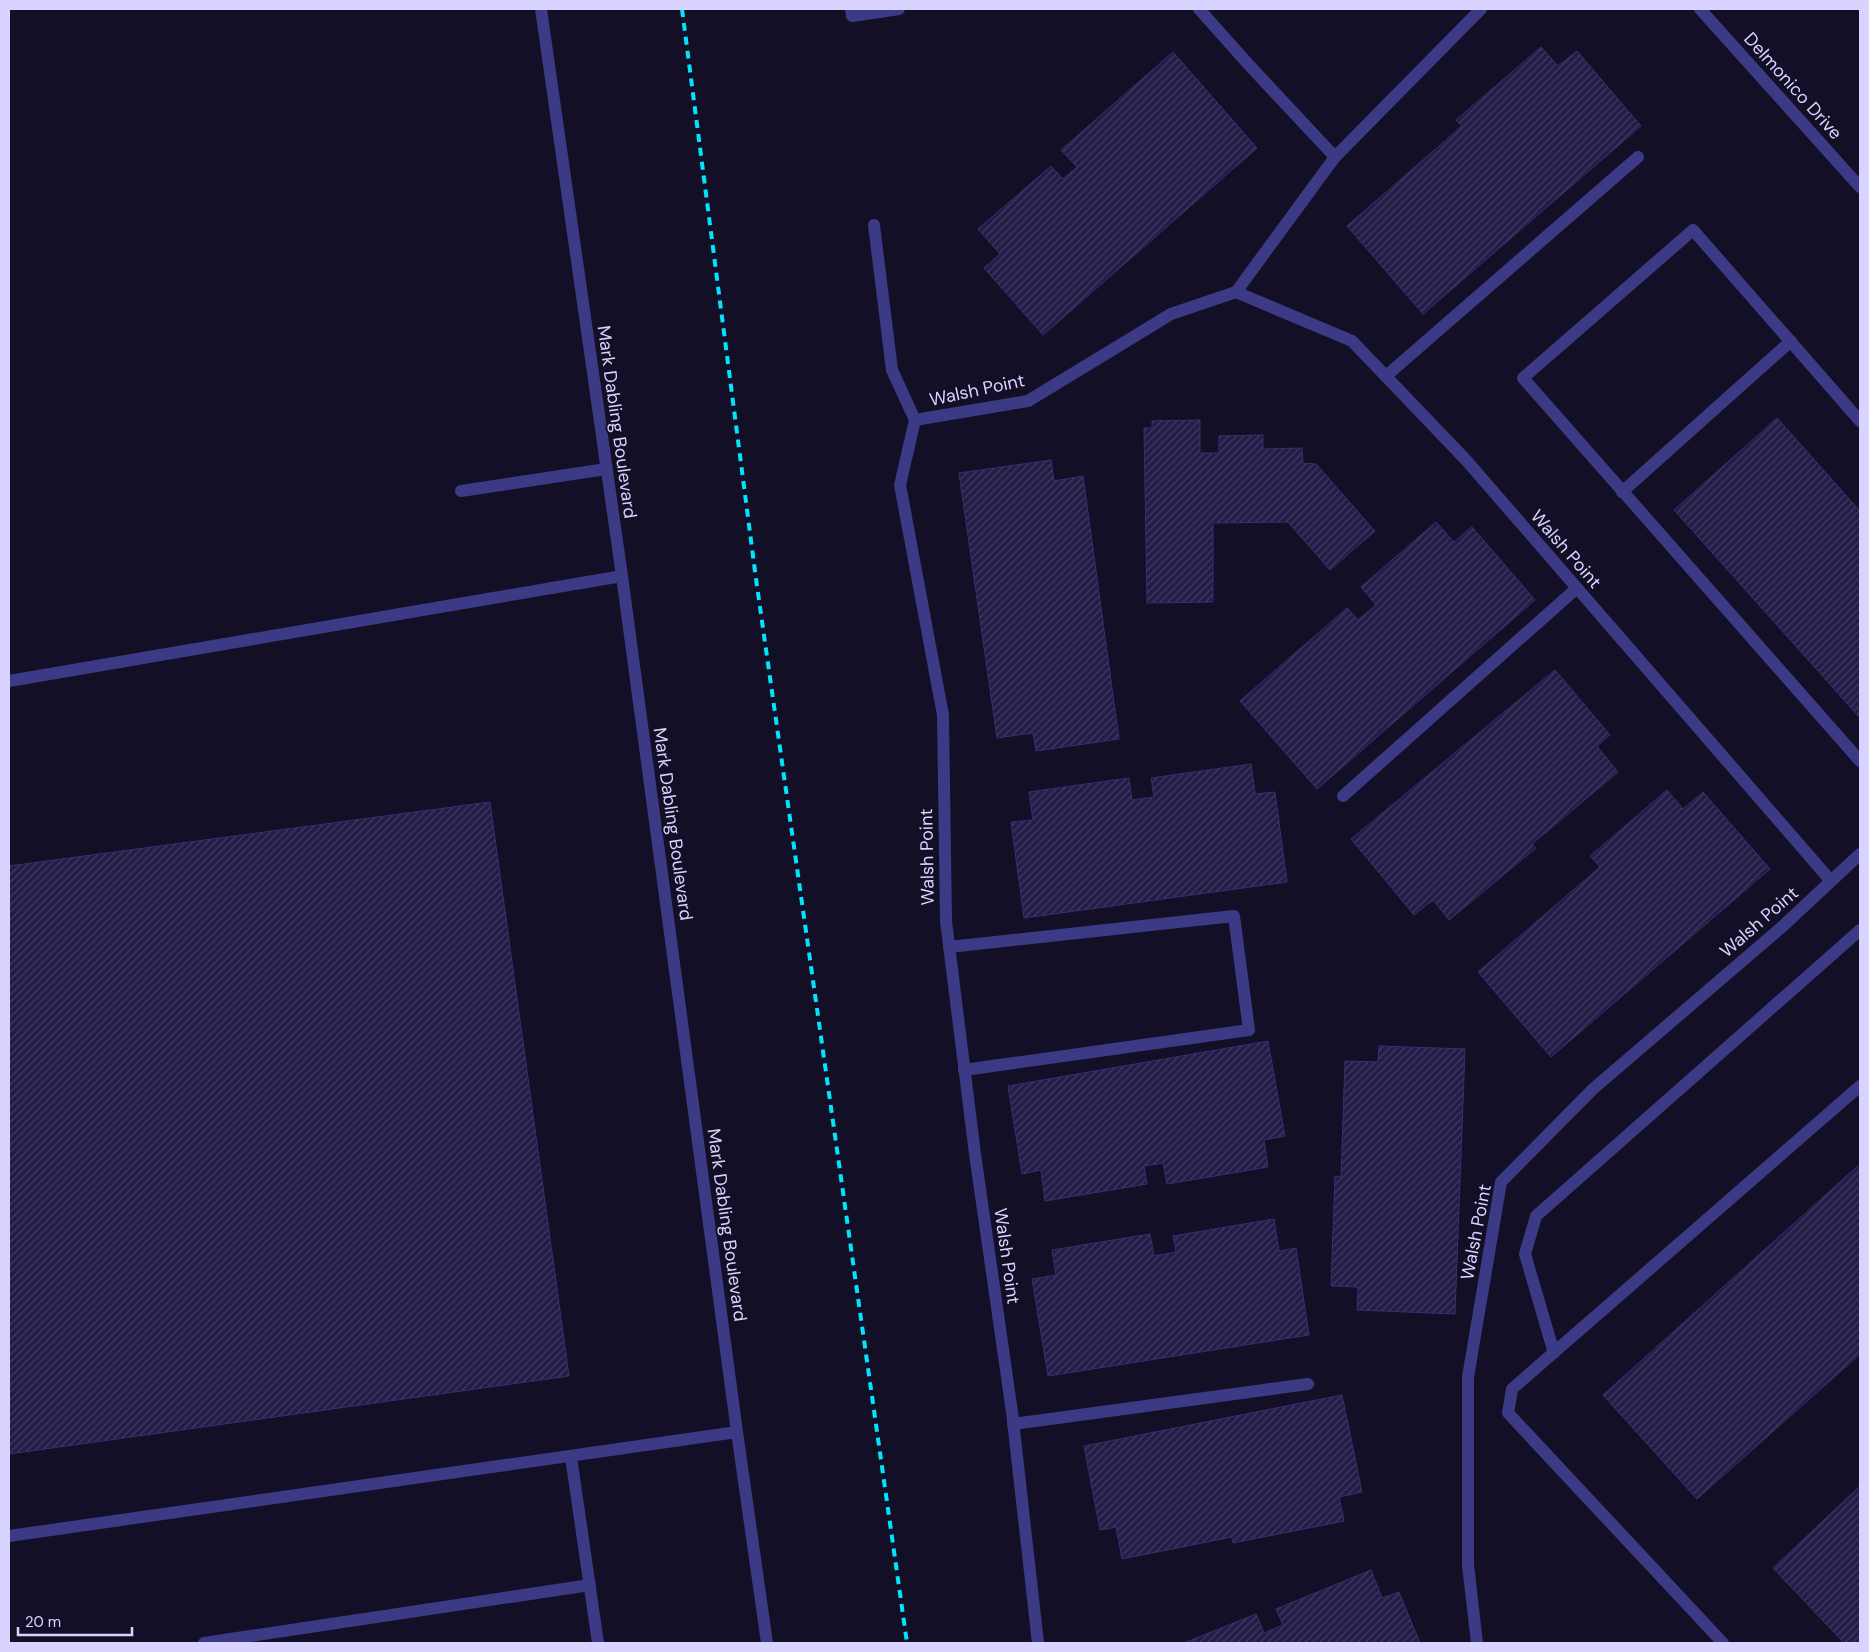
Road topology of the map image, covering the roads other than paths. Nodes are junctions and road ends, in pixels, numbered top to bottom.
1 (541, 9) edge
2 (851, 9) edge
3 (899, 9) edge
4 (1199, 9) edge
5 (1481, 9) edge
6 (1700, 9) edge
7 (1335, 157) junction
8 (1638, 157) dead end
9 (1860, 187) edge
10 (874, 225) dead end
11 (1236, 292) junction
12 (1790, 341) junction
13 (1386, 376) junction
14 (915, 420) junction
15 (1860, 421) edge
16 (606, 469) junction
17 (461, 491) dead end
18 (1622, 492) junction
19 (622, 576) junction
20 (1577, 588) junction
21 (9, 681) edge
22 (1860, 761) edge
23 (1343, 796) dead end
24 (1860, 854) edge
25 (1831, 881) junction
26 (1860, 930) edge
27 (949, 947) junction
28 (964, 1070) junction
29 (1860, 1086) edge
30 (1554, 1353) junction
31 (1308, 1384) dead end
32 (1013, 1424) junction
33 (737, 1432) junction
34 (571, 1457) junction
35 (9, 1536) edge
36 (590, 1585) junction
37 (204, 1643) edge
38 (598, 1643) edge
39 (767, 1643) edge
40 (1038, 1643) edge
41 (1478, 1643) edge
42 (1723, 1643) edge

1 - 16 street, Mark Dabling Boulevard
2 - 3 street
4 - 7 street
5 - 7 street
6 - 9 street, Delmonico Drive
7 - 11 street
8 - 13 street
10 - 14 street
11 - 13 street, Walsh Point
11 - 14 street, Walsh Point
12 - 15 street
12 - 18 street
12 - 18 street
13 - 20 street, Walsh Point
14 - 27 street, Walsh Point
16 - 17 street
16 - 19 street, Mark Dabling Boulevard
18 - 22 street
19 - 21 street
19 - 33 street, Mark Dabling Boulevard
20 - 23 street
20 - 25 street, Walsh Point
24 - 25 street, Walsh Point
25 - 41 street, Walsh Point
26 - 30 street
27 - 28 street, Walsh Point
27 - 28 street
28 - 32 street, Walsh Point
29 - 30 street
30 - 42 street
31 - 32 street
32 - 40 street, Walsh Point
33 - 34 street
33 - 39 street, Mark Dabling Boulevard
34 - 35 street
34 - 36 street
36 - 37 street
36 - 38 street

